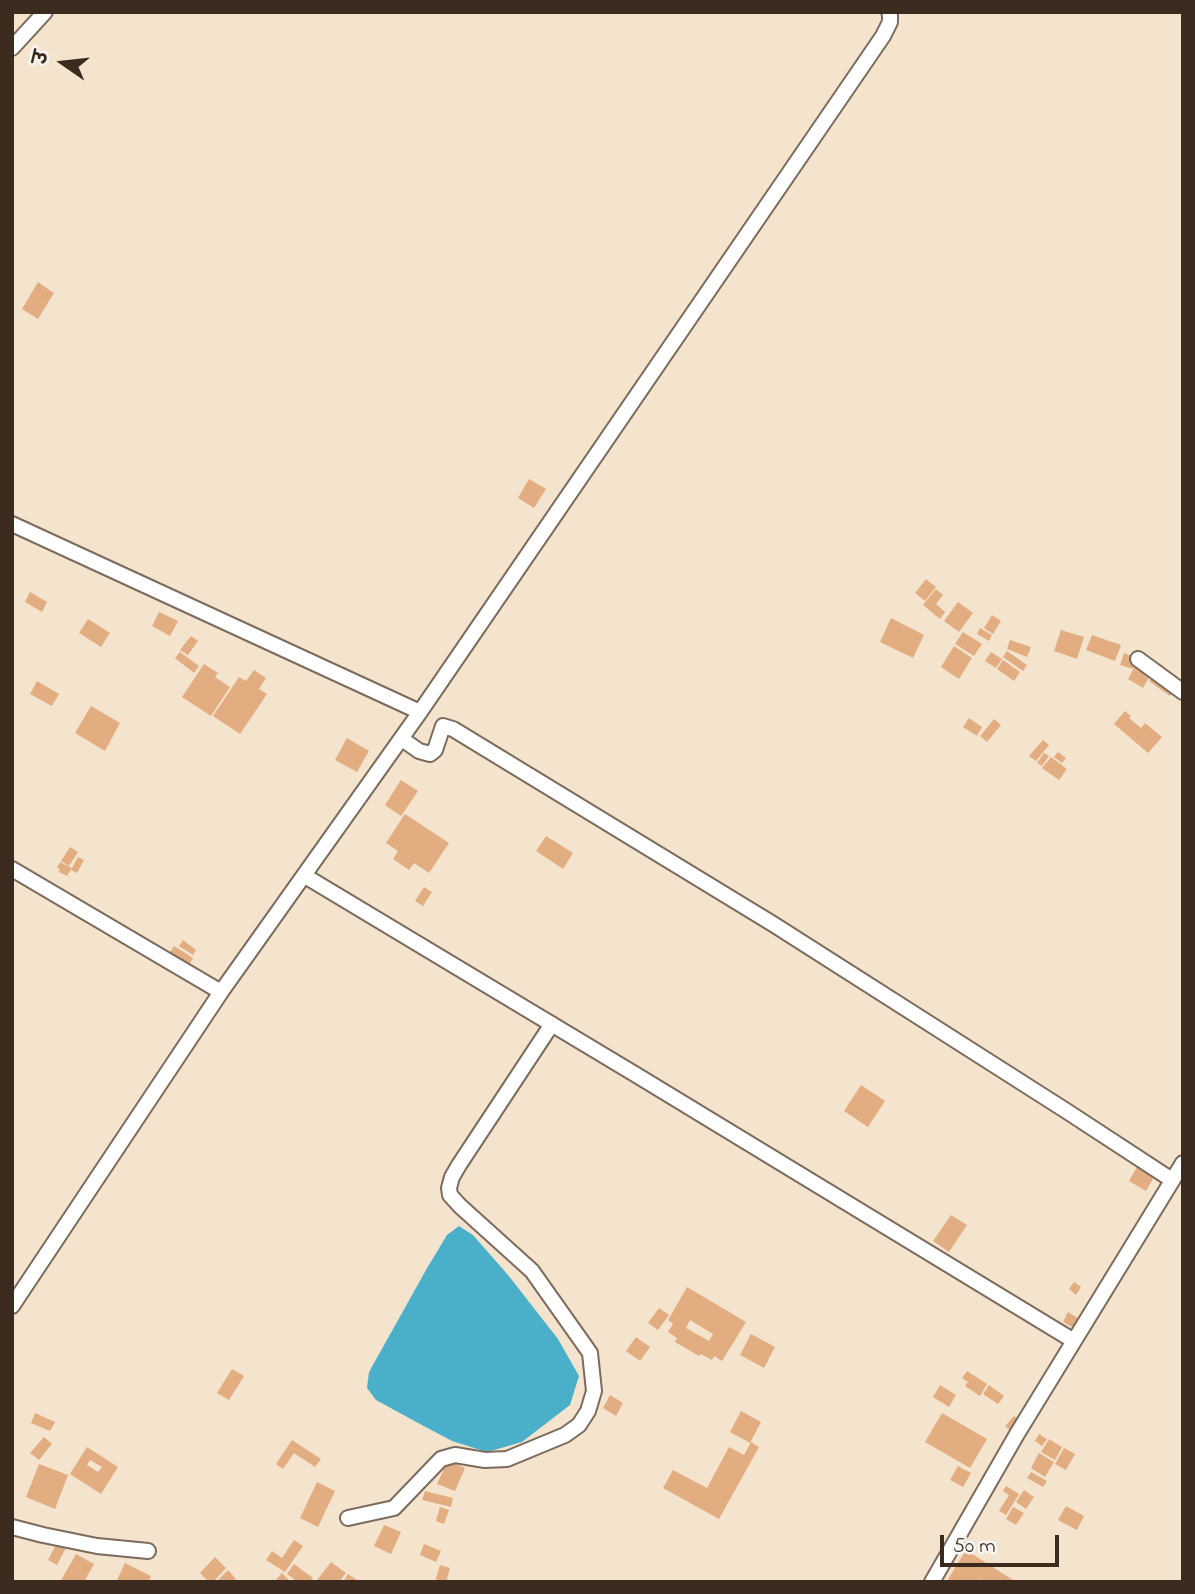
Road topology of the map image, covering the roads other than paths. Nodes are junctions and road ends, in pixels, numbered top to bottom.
1 (45, 12) edge
2 (889, 12) edge
3 (12, 48) edge
4 (12, 524) edge
5 (1138, 659) dead end
6 (1183, 692) edge
7 (420, 712) junction
8 (402, 739) junction
9 (12, 869) edge
10 (305, 876) junction
11 (221, 992) junction
12 (552, 1024) junction
13 (1183, 1163) edge
14 (1172, 1180) junction
15 (12, 1306) edge
16 (1074, 1341) junction
17 (348, 1518) dead end
18 (12, 1527) edge
19 (148, 1550) dead end
20 (932, 1582) edge

1 - 3 street
2 - 7 street
4 - 7 street
5 - 6 street
7 - 8 street
8 - 10 street
8 - 14 street
9 - 11 street
10 - 11 street
10 - 12 street
11 - 15 street
12 - 16 street
12 - 17 street
13 - 14 street
14 - 16 street
16 - 20 street
18 - 19 street

